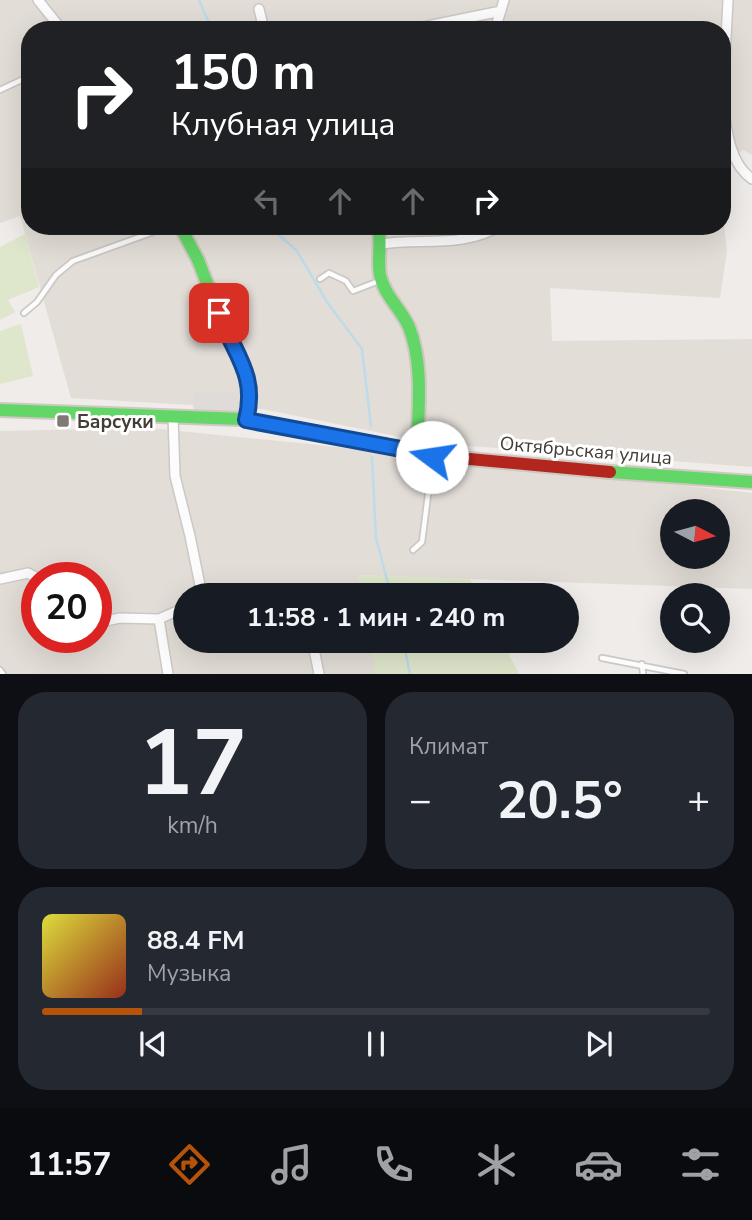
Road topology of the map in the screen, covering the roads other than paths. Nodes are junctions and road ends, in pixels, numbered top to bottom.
1 (38, 0) edge
2 (504, 0) edge
3 (728, 0) edge
4 (259, 9) dead end
5 (501, 11) junction
6 (55, 21) edge
7 (262, 21) edge
8 (452, 21) edge
9 (498, 21) edge
10 (727, 21) edge
11 (21, 80) edge
12 (0, 90) edge
13 (731, 158) edge
14 (752, 179) edge
15 (145, 235) edge
16 (184, 235) edge
17 (380, 235) edge
18 (479, 235) edge
19 (382, 244) junction
20 (320, 279) dead end
21 (382, 280) junction
22 (24, 313) dead end
23 (0, 410) edge
24 (173, 416) junction
25 (246, 420) junction
26 (417, 452) junction
27 (433, 455) junction
28 (752, 482) edge
29 (413, 550) dead end
30 (21, 574) edge
31 (0, 579) edge
32 (200, 583) edge
33 (173, 613) edge
34 (159, 619) junction
35 (112, 620) edge
36 (315, 653) edge
37 (602, 658) dead end
38 (642, 664) junction
39 (168, 674) edge
40 (318, 674) edge
41 (643, 674) edge
42 (684, 674) edge

1 - 6 street
2 - 5 street
3 - 10 street
4 - 7 street
5 - 8 street
5 - 9 street
11 - 12 lane
13 - 14 street
15 - 22 lane
16 - 25 main road
17 - 19 main road
18 - 19 street
19 - 21 main road
20 - 21 lane
21 - 26 main road
23 - 24 main road, Октябрьская улица
24 - 25 main road, Октябрьская улица
24 - 32 street
25 - 26 main road, Октябрьская улица
26 - 27 main road, Октябрьская улица
27 - 28 main road, Октябрьская улица
27 - 29 lane
30 - 31 street
33 - 34 street
34 - 35 street
34 - 39 street
36 - 40 street
37 - 38 lane
38 - 41 lane
38 - 42 lane

